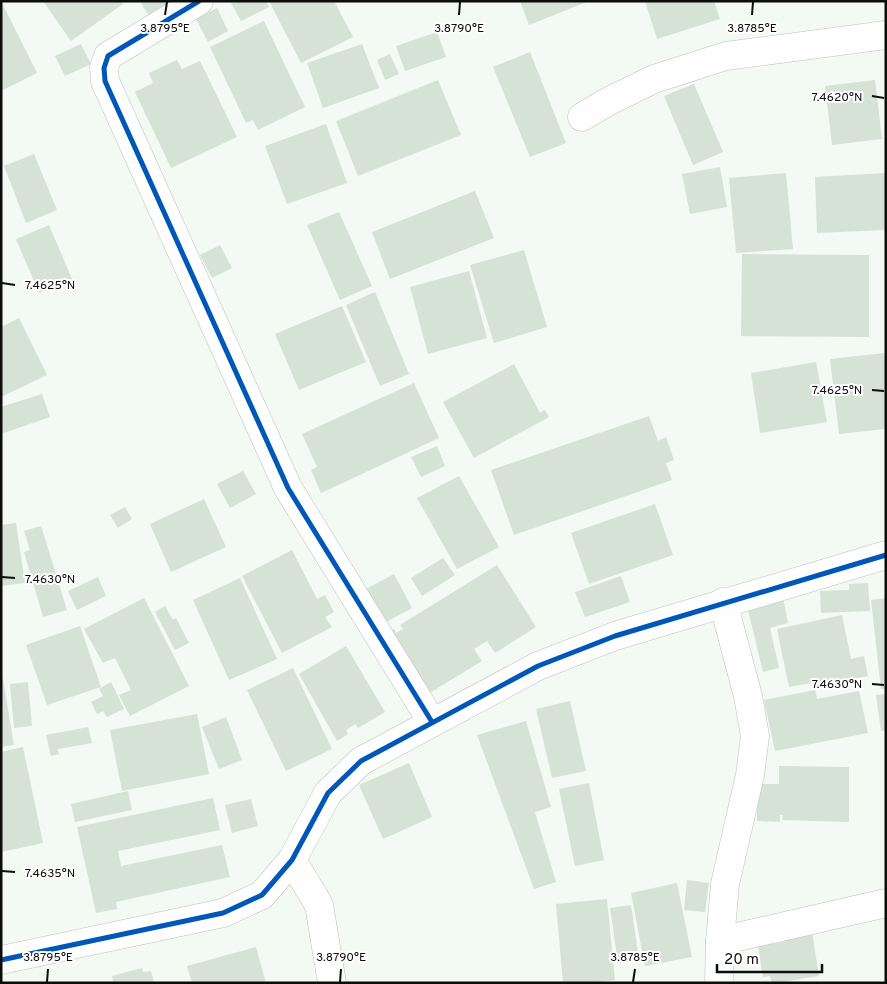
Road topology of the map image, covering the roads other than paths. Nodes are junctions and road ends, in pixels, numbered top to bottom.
1 (199, 1) edge
2 (886, 35) edge
3 (582, 117) dead end
4 (886, 555) edge
5 (723, 602) junction
6 (432, 722) junction
7 (292, 860) junction
8 (886, 903) edge
9 (720, 941) junction
10 (1, 960) edge
11 (332, 983) edge
12 (719, 983) edge

1 - 6 street
2 - 3 street
4 - 5 street
5 - 6 street
5 - 9 street
6 - 7 street
7 - 10 street
7 - 11 street
8 - 9 street
9 - 12 street

